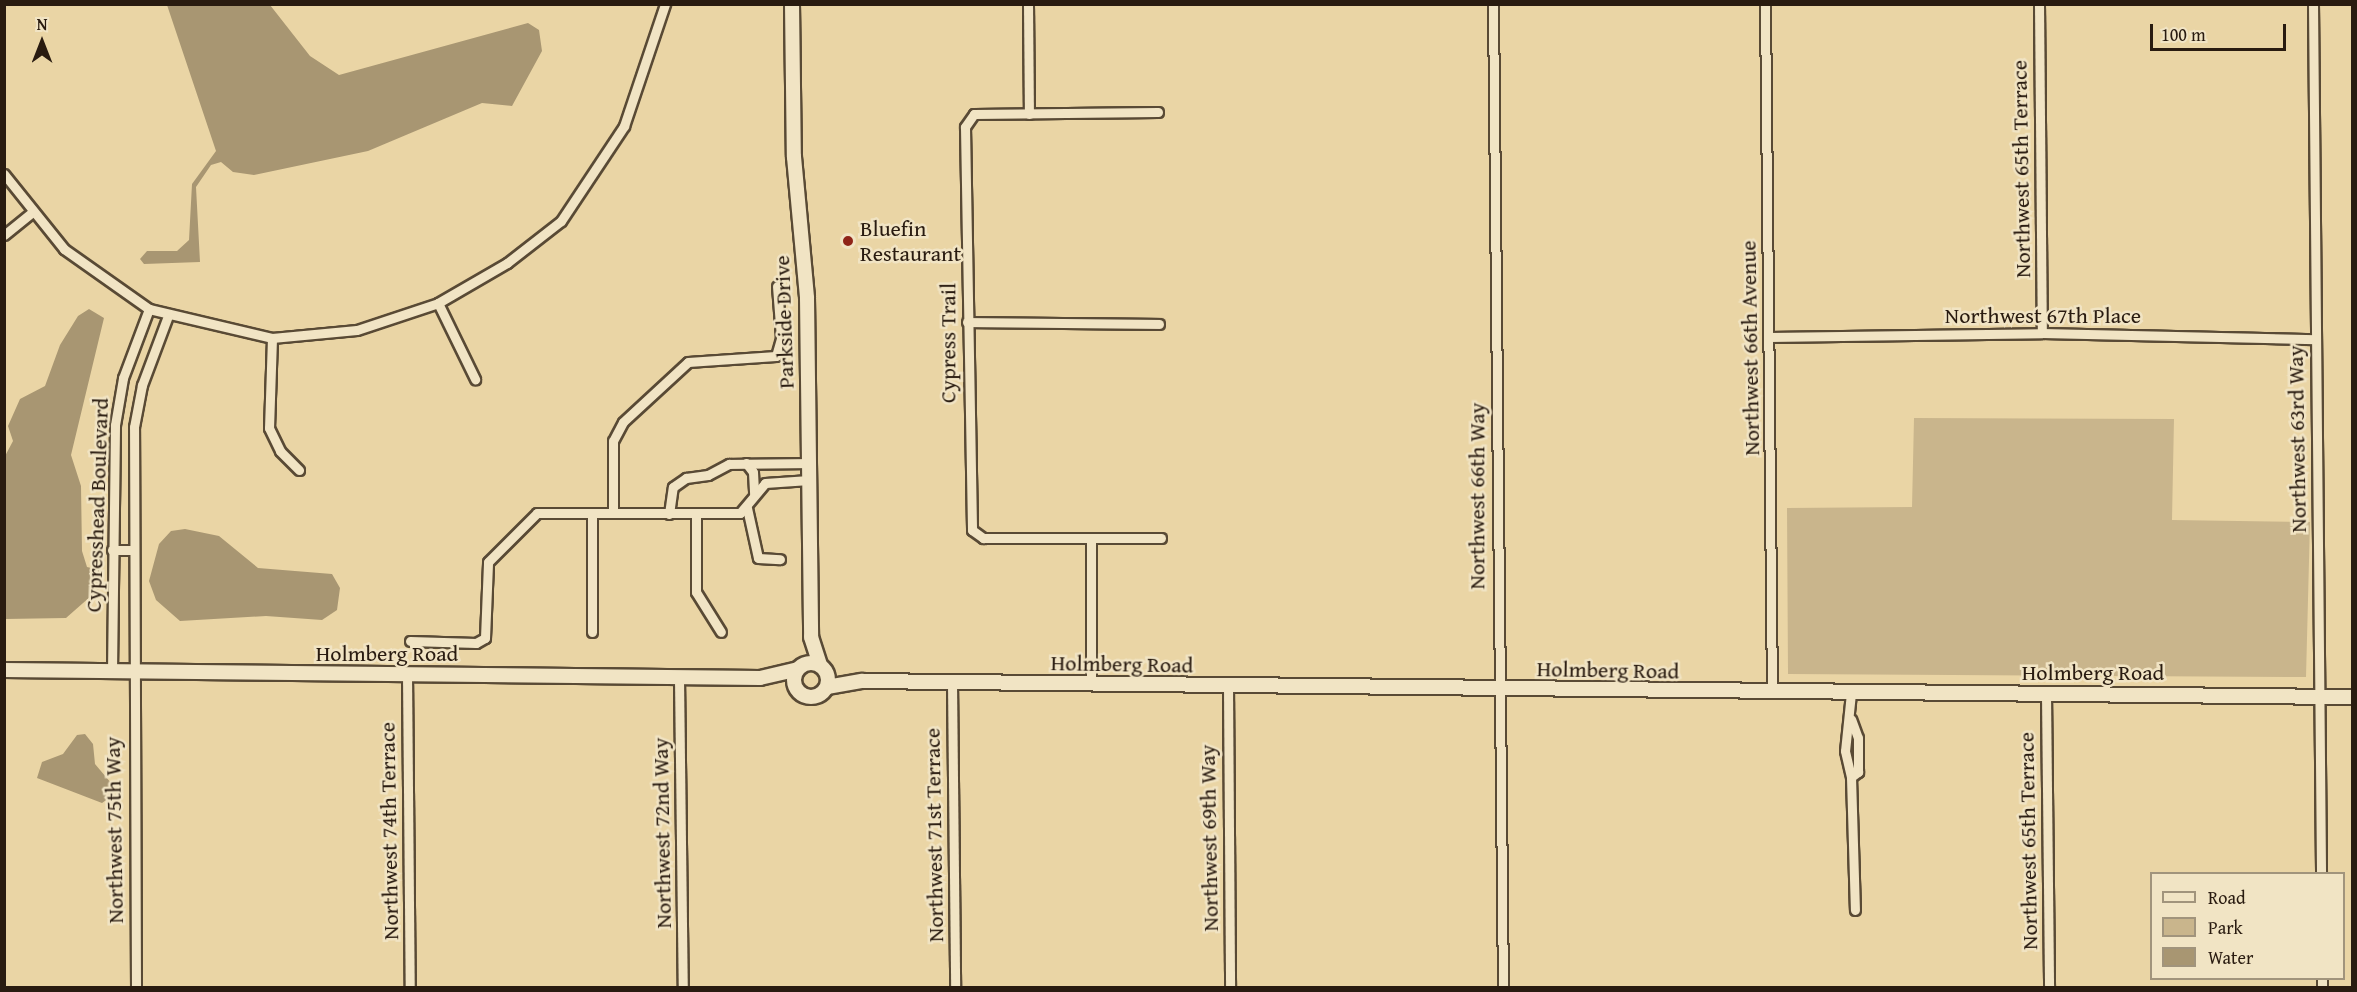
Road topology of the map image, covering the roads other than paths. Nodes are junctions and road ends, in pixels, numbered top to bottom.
1 (665, 4) edge
2 (792, 4) edge
3 (1028, 4) edge
4 (1493, 4) edge
5 (1766, 4) edge
6 (2039, 4) edge
7 (2313, 4) edge
8 (1158, 112) dead end
9 (1029, 114) junction
10 (4, 174) edge
11 (31, 213) junction
12 (4, 235) edge
13 (777, 286) dead end
14 (438, 303) junction
15 (149, 309) junction
16 (168, 316) junction
17 (967, 322) junction
18 (1159, 324) dead end
19 (2042, 333) junction
20 (1769, 337) junction
21 (272, 338) junction
22 (2316, 339) junction
23 (475, 379) dead end
24 (746, 463) junction
25 (809, 463) junction
26 (299, 470) dead end
27 (809, 480) junction
28 (754, 494) junction
29 (747, 508) junction
30 (592, 513) junction
31 (613, 513) junction
32 (669, 514) junction
33 (696, 514) junction
34 (1090, 538) junction
35 (1161, 538) dead end
36 (112, 550) junction
37 (134, 550) junction
38 (780, 559) dead end
39 (592, 632) dead end
40 (721, 632) dead end
41 (811, 637) junction
42 (410, 641) dead end
43 (821, 666) junction
44 (798, 668) junction
45 (4, 670) edge
46 (112, 672) junction
47 (132, 672) junction
48 (407, 674) junction
49 (680, 678) junction
50 (769, 678) junction
51 (862, 681) junction
52 (952, 683) junction
53 (1092, 685) junction
54 (827, 687) junction
55 (1227, 687) junction
56 (796, 688) junction
57 (1498, 689) junction
58 (1772, 692) junction
59 (1851, 693) junction
60 (2046, 694) junction
61 (2319, 696) junction
62 (2352, 697) edge
63 (2321, 872) edge
64 (1855, 910) dead end
65 (135, 987) edge
66 (410, 987) edge
67 (682, 987) edge
68 (956, 987) edge
69 (1230, 987) edge
70 (1503, 987) edge
71 (2049, 987) edge

1 - 14 street
2 - 25 street, Parkside Drive
3 - 9 street
4 - 57 street, Northwest 66th Way
5 - 20 street, Northwest 66th Avenue
6 - 19 street, Northwest 65th Terrace
7 - 22 street, Northwest 63rd Way
8 - 9 street
9 - 17 street, Cypress Trail
10 - 11 street
11 - 12 street
11 - 15 street
13 - 31 street
14 - 21 street
14 - 23 street
15 - 16 street
15 - 36 street, Cypresshead Boulevard
16 - 21 street
16 - 37 street, Cypresshead Boulevard
17 - 18 street
17 - 34 street, Cypress Trail
19 - 20 street, Northwest 67th Place
19 - 22 street, Northwest 67th Place
20 - 58 street, Northwest 66th Avenue
21 - 26 street
22 - 61 street, Northwest 63rd Way
24 - 25 street
24 - 28 street
24 - 32 street
25 - 27 street, Parkside Drive
27 - 28 street
27 - 41 street, Parkside Drive
28 - 29 street
29 - 33 street
29 - 38 street
30 - 31 street
30 - 39 street
30 - 42 street
31 - 32 street
32 - 33 street
33 - 40 street
34 - 35 street
34 - 53 street
36 - 37 street
36 - 46 street, Cypresshead Boulevard
37 - 47 street, Cypresshead Boulevard
41 - 43 street, Parkside Drive
41 - 44 street, Parkside Drive
43 - 44 street, Holmberg Road
43 - 51 street, Holmberg Road
43 - 54 street, Parkside Drive
44 - 50 street, Holmberg Road
44 - 56 street
45 - 46 street, Holmberg Road
46 - 47 street, Holmberg Road
47 - 48 street, Holmberg Road
47 - 65 street, Northwest 75th Way
48 - 49 street, Holmberg Road
48 - 66 street, Northwest 74th Terrace
49 - 50 street, Holmberg Road
49 - 67 street, Northwest 72nd Way
50 - 56 street, Holmberg Road
51 - 52 street, Holmberg Road
51 - 54 street, Holmberg Road
52 - 53 street, Holmberg Road
52 - 68 street, Northwest 71st Terrace
53 - 55 street, Holmberg Road
54 - 56 street, Holmberg Road
55 - 57 street, Holmberg Road
55 - 69 street, Northwest 69th Way
57 - 58 street, Holmberg Road
57 - 70 street, Northwest 66th Way
58 - 59 street, Holmberg Road
59 - 60 street, Holmberg Road
59 - 64 street
60 - 61 street, Holmberg Road
60 - 71 street, Northwest 65th Terrace
61 - 62 street, Holmberg Road
61 - 63 street, Northwest 63rd Way

